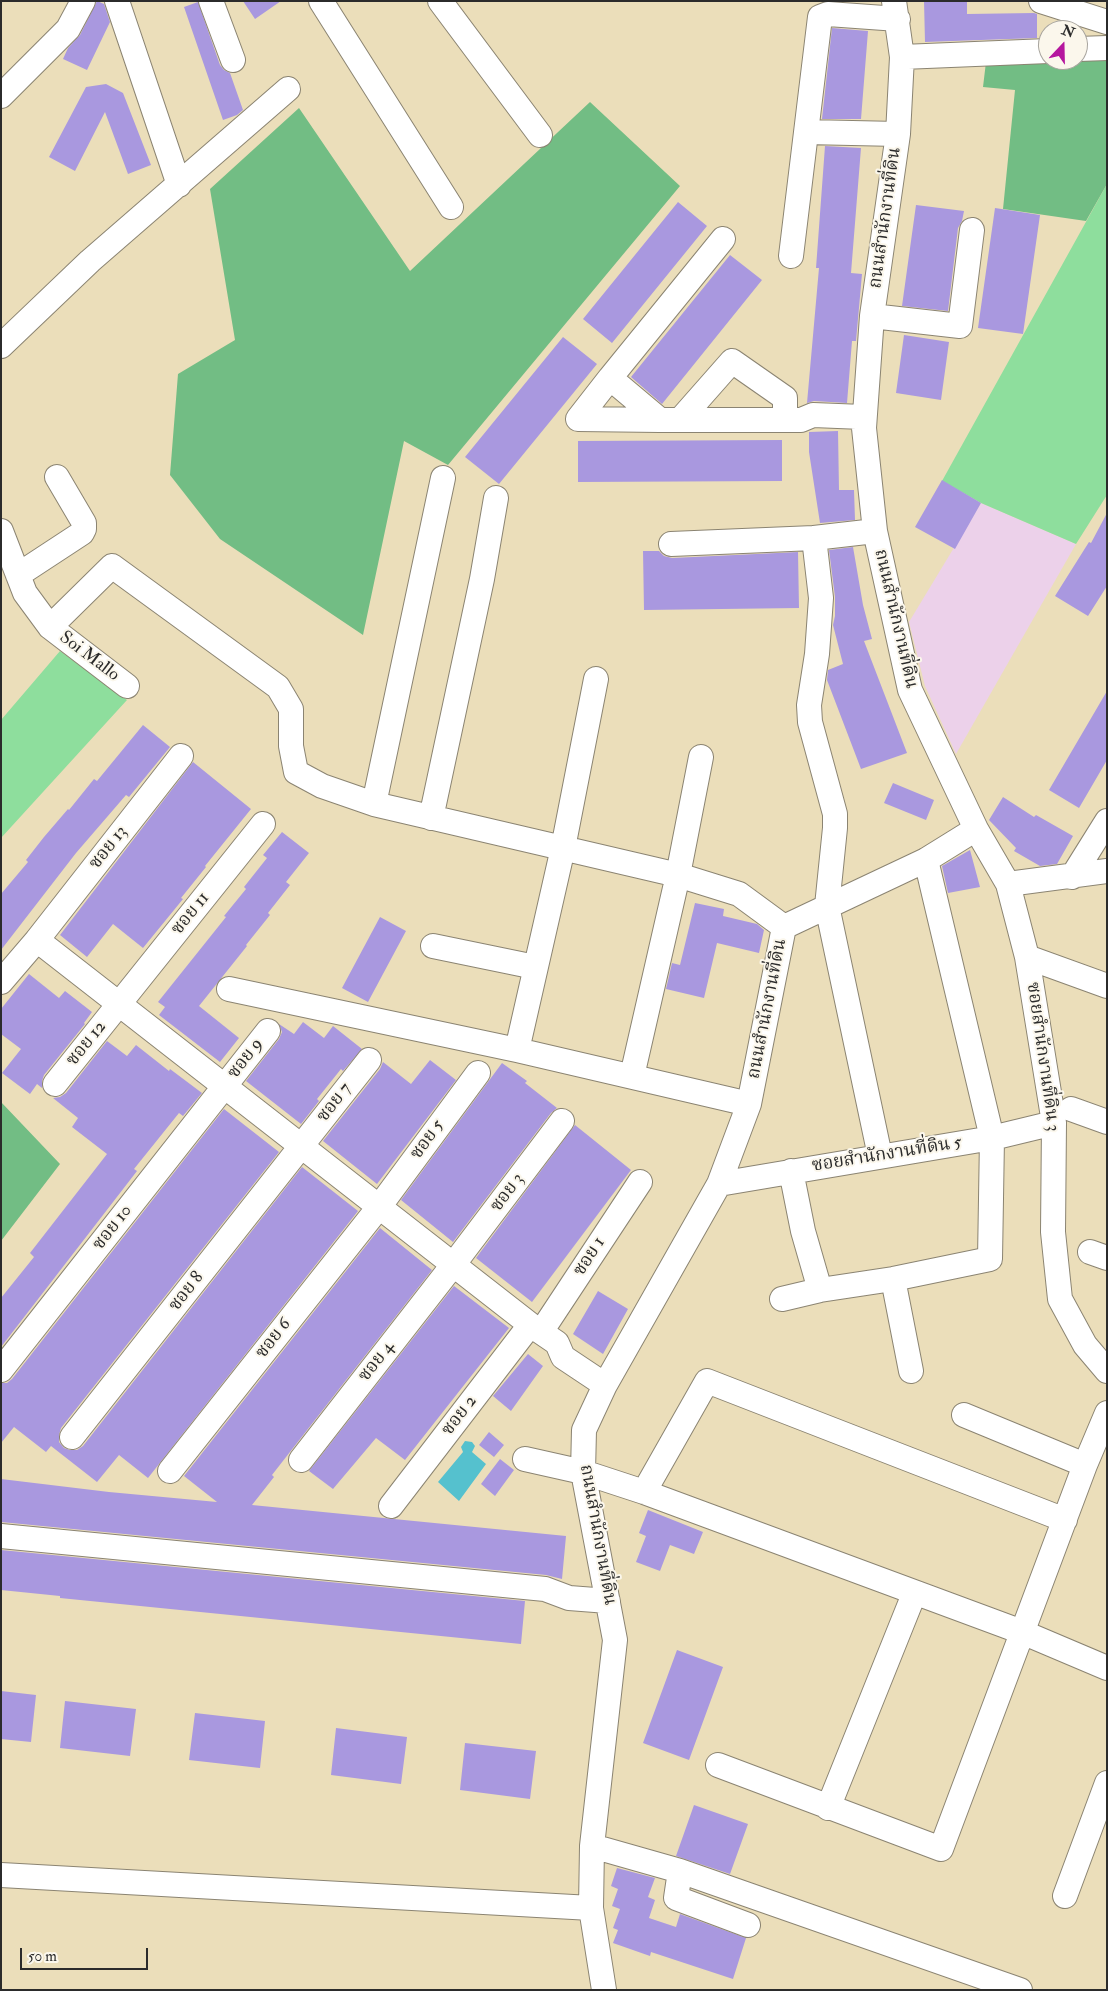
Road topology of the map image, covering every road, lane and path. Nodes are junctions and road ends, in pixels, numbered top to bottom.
1 (83, 1) edge
2 (117, 1) edge
3 (211, 1) edge
4 (321, 1) edge
5 (440, 1) edge
6 (1041, 1) edge
7 (896, 10) edge
8 (1107, 22) edge
9 (1107, 48) edge
10 (1088, 49) edge
11 (1038, 50) edge
12 (902, 57) junction
13 (233, 60) dead end
14 (288, 89) dead end
15 (1, 96) edge
16 (806, 132) junction
17 (898, 134) junction
18 (540, 135) dead end
19 (179, 186) junction
20 (451, 207) dead end
21 (972, 230) dead end
22 (723, 239) dead end
23 (791, 256) dead end
24 (872, 316) junction
25 (1, 346) edge
26 (610, 378) junction
27 (670, 420) junction
28 (793, 420) junction
29 (864, 422) junction
30 (57, 476) dead end
31 (443, 478) dead end
32 (496, 498) dead end
33 (1, 531) edge
34 (875, 531) junction
35 (814, 538) junction
36 (671, 544) dead end
37 (18, 575) junction
38 (50, 627) junction
39 (596, 679) dead end
40 (127, 686) dead end
41 (181, 756) dead end
42 (701, 757) dead end
43 (374, 804) junction
44 (431, 818) junction
45 (1107, 821) edge
46 (263, 824) dead end
47 (976, 829) junction
48 (563, 848) junction
49 (926, 860) junction
50 (1107, 871) edge
51 (678, 875) junction
52 (1072, 876) junction
53 (1008, 884) junction
54 (827, 906) junction
55 (784, 927) junction
56 (37, 940) junction
57 (433, 946) dead end
58 (1027, 957) junction
59 (535, 967) junction
60 (1, 982) edge
61 (1107, 986) edge
62 (229, 990) dead end
63 (119, 1004) junction
64 (268, 1031) dead end
65 (517, 1050) junction
66 (369, 1060) dead end
67 (478, 1073) dead end
68 (632, 1076) junction
69 (55, 1084) dead end
70 (225, 1086) junction
71 (749, 1104) junction
72 (1063, 1116) junction
73 (562, 1121) dead end
74 (1107, 1122) edge
75 (992, 1138) junction
76 (302, 1146) junction
77 (880, 1156) junction
78 (791, 1171) junction
79 (640, 1182) dead end
80 (719, 1184) junction
81 (379, 1207) junction
82 (453, 1265) junction
83 (893, 1279) junction
84 (820, 1290) junction
85 (782, 1299) dead end
86 (543, 1334) junction
87 (1, 1370) edge
88 (911, 1370) dead end
89 (1107, 1371) edge
90 (609, 1378) junction
91 (1107, 1413) edge
92 (964, 1415) dead end
93 (72, 1437) dead end
94 (525, 1459) dead end
95 (301, 1460) dead end
96 (1085, 1465) junction
97 (170, 1471) dead end
98 (583, 1472) junction
99 (644, 1492) junction
100 (391, 1506) dead end
101 (1065, 1520) junction
102 (1, 1536) edge
103 (607, 1593) junction
104 (914, 1594) junction
105 (1022, 1632) junction
106 (1107, 1668) edge
107 (718, 1765) dead end
108 (1107, 1783) edge
109 (828, 1808) junction
110 (592, 1846) junction
111 (680, 1871) junction
112 (1, 1875) edge
113 (1065, 1896) dead end
114 (591, 1908) junction
115 (748, 1925) dead end
116 (604, 1990) edge
117 (1020, 1990) edge

1 - 15 street
2 - 19 street
3 - 13 street
4 - 20 street
5 - 18 street
6 - 8 street
7 - 12 street, ถนนสำนักงานที่ดิน
7 - 16 street
9 - 10 street
11 - 12 street
12 - 17 street, ถนนสำนักงานที่ดิน
14 - 19 street
16 - 17 street
16 - 23 street
17 - 24 street, ถนนสำนักงานที่ดิน
19 - 25 street
21 - 24 street
22 - 26 street
24 - 29 street, ถนนสำนักงานที่ดิน
26 - 27 street
26 - 27 street
27 - 28 street
27 - 28 street
28 - 29 street
29 - 34 street, ถนนสำนักงานที่ดิน
30 - 37 street
31 - 43 street
32 - 44 street
33 - 37 street, Soi Mallo
34 - 35 street
34 - 47 street, ถนนสำนักงานที่ดิน
35 - 36 street
35 - 54 street
37 - 38 street, Soi Mallo
38 - 40 street, Soi Mallo
38 - 43 street
39 - 48 street
41 - 56 street, ซอย 13
42 - 51 street
43 - 44 street
44 - 48 street
45 - 52 street
46 - 63 street, ซอย 11
47 - 49 street, ถนนสำนักงานที่ดิน
47 - 53 street, ซอยสำนักงานที่ดิน 3
48 - 51 street
48 - 59 street
49 - 54 street, ถนนสำนักงานที่ดิน
49 - 75 street
50 - 52 street
51 - 55 street
51 - 68 street
52 - 53 street
53 - 58 street, ซอยสำนักงานที่ดิน 3
54 - 55 street, ถนนสำนักงานที่ดิน
54 - 77 street
55 - 71 street, ถนนสำนักงานที่ดิน
56 - 60 street, ซอย 13
56 - 63 street
57 - 59 street
58 - 61 street
58 - 72 street, ซอยสำนักงานที่ดิน 3
59 - 65 street
62 - 65 street
63 - 69 street, ซอย 12
63 - 70 street
64 - 70 street, ซอย 9
65 - 68 street
66 - 76 street, ซอย 7
67 - 81 street, ซอย 5
68 - 71 street
70 - 76 street
70 - 87 street, ซอย 10
71 - 80 street, ถนนสำนักงานที่ดิน
72 - 74 street
72 - 75 street, ซอยสำนักงานที่ดิน 5
72 - 89 street, ซอยสำนักงานที่ดิน 3
73 - 82 street, ซอย 3
75 - 77 street, ซอยสำนักงานที่ดิน 5
75 - 83 street
76 - 81 street
76 - 93 street, ซอย 8
77 - 78 street, ซอยสำนักงานที่ดิน 5
78 - 80 street, ซอยสำนักงานที่ดิน 5
78 - 84 street
79 - 86 street, ซอย 1
80 - 90 street, ถนนสำนักงานที่ดิน
81 - 82 street
81 - 97 street, ซอย 6
82 - 86 street
82 - 95 street, ซอย 4
83 - 84 street
83 - 88 street
84 - 85 street
86 - 90 street
86 - 100 street, ซอย 2
90 - 98 street, ถนนสำนักงานที่ดิน
91 - 96 street
92 - 96 street
94 - 98 street
96 - 101 street
98 - 99 street
98 - 103 street, ถนนสำนักงานที่ดิน
99 - 101 street
99 - 104 street
101 - 105 street
102 - 103 street
103 - 110 street, ถนนสำนักงานที่ดิน
104 - 105 street
104 - 109 street
105 - 106 street
105 - 109 street
107 - 109 street
108 - 113 street
110 - 111 street
110 - 114 street, ถนนสำนักงานที่ดิน
111 - 115 street
111 - 117 street
112 - 114 street
114 - 116 street, ถนนสำนักงานที่ดิน

